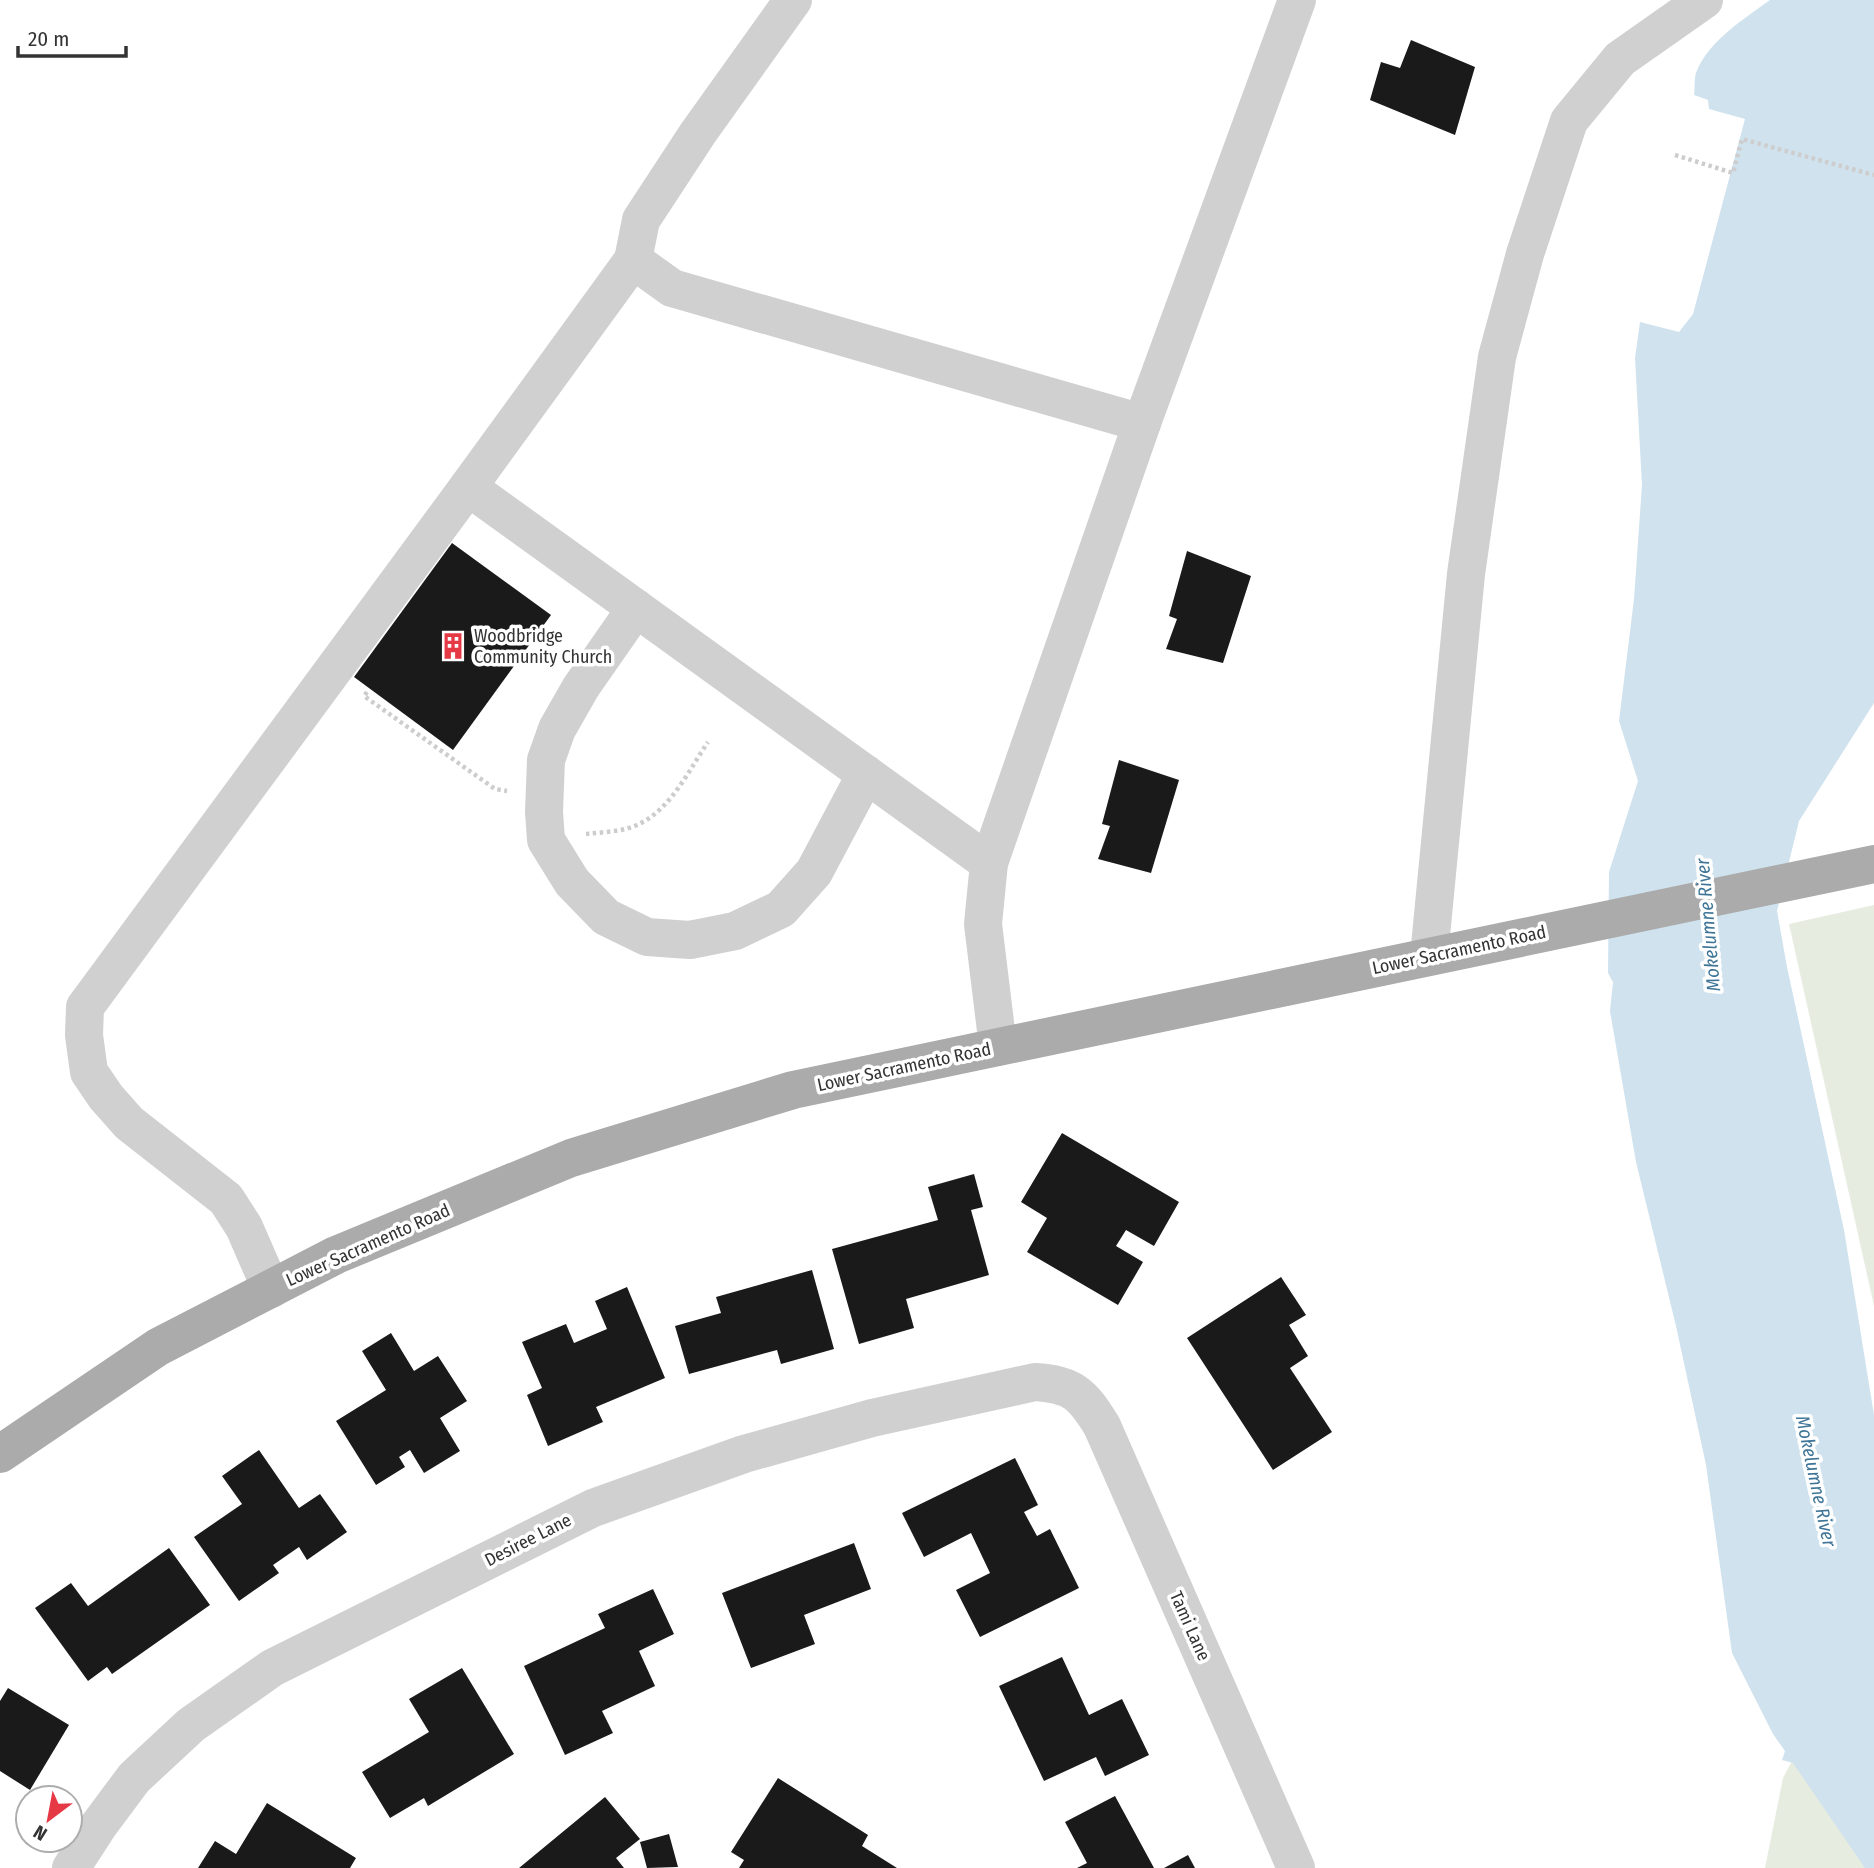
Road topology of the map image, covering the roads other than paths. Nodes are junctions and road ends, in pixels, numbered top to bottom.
1 (793, 0) edge
2 (1297, 0) edge
3 (1704, 0) edge
4 (633, 260) junction
5 (1142, 423) junction
6 (468, 487) junction
7 (636, 608) junction
8 (866, 774) junction
9 (989, 863) junction
10 (1874, 864) edge
11 (1429, 956) junction
12 (998, 1047) junction
13 (271, 1289) junction
14 (1074, 1390) joint
15 (0, 1454) edge
16 (71, 1868) edge
17 (1296, 1868) edge

1 - 4 street
2 - 5 street
3 - 11 street
4 - 5 street
4 - 6 street
5 - 9 street
6 - 7 street
6 - 13 street
7 - 8 street
7 - 8 street
8 - 9 street
9 - 12 street
10 - 11 main road, Lower Sacramento Road
11 - 12 main road, Lower Sacramento Road
12 - 13 main road, Lower Sacramento Road
13 - 15 main road, Lower Sacramento Road
14 - 16 street, Desiree Lane
14 - 17 street, Tami Lane

